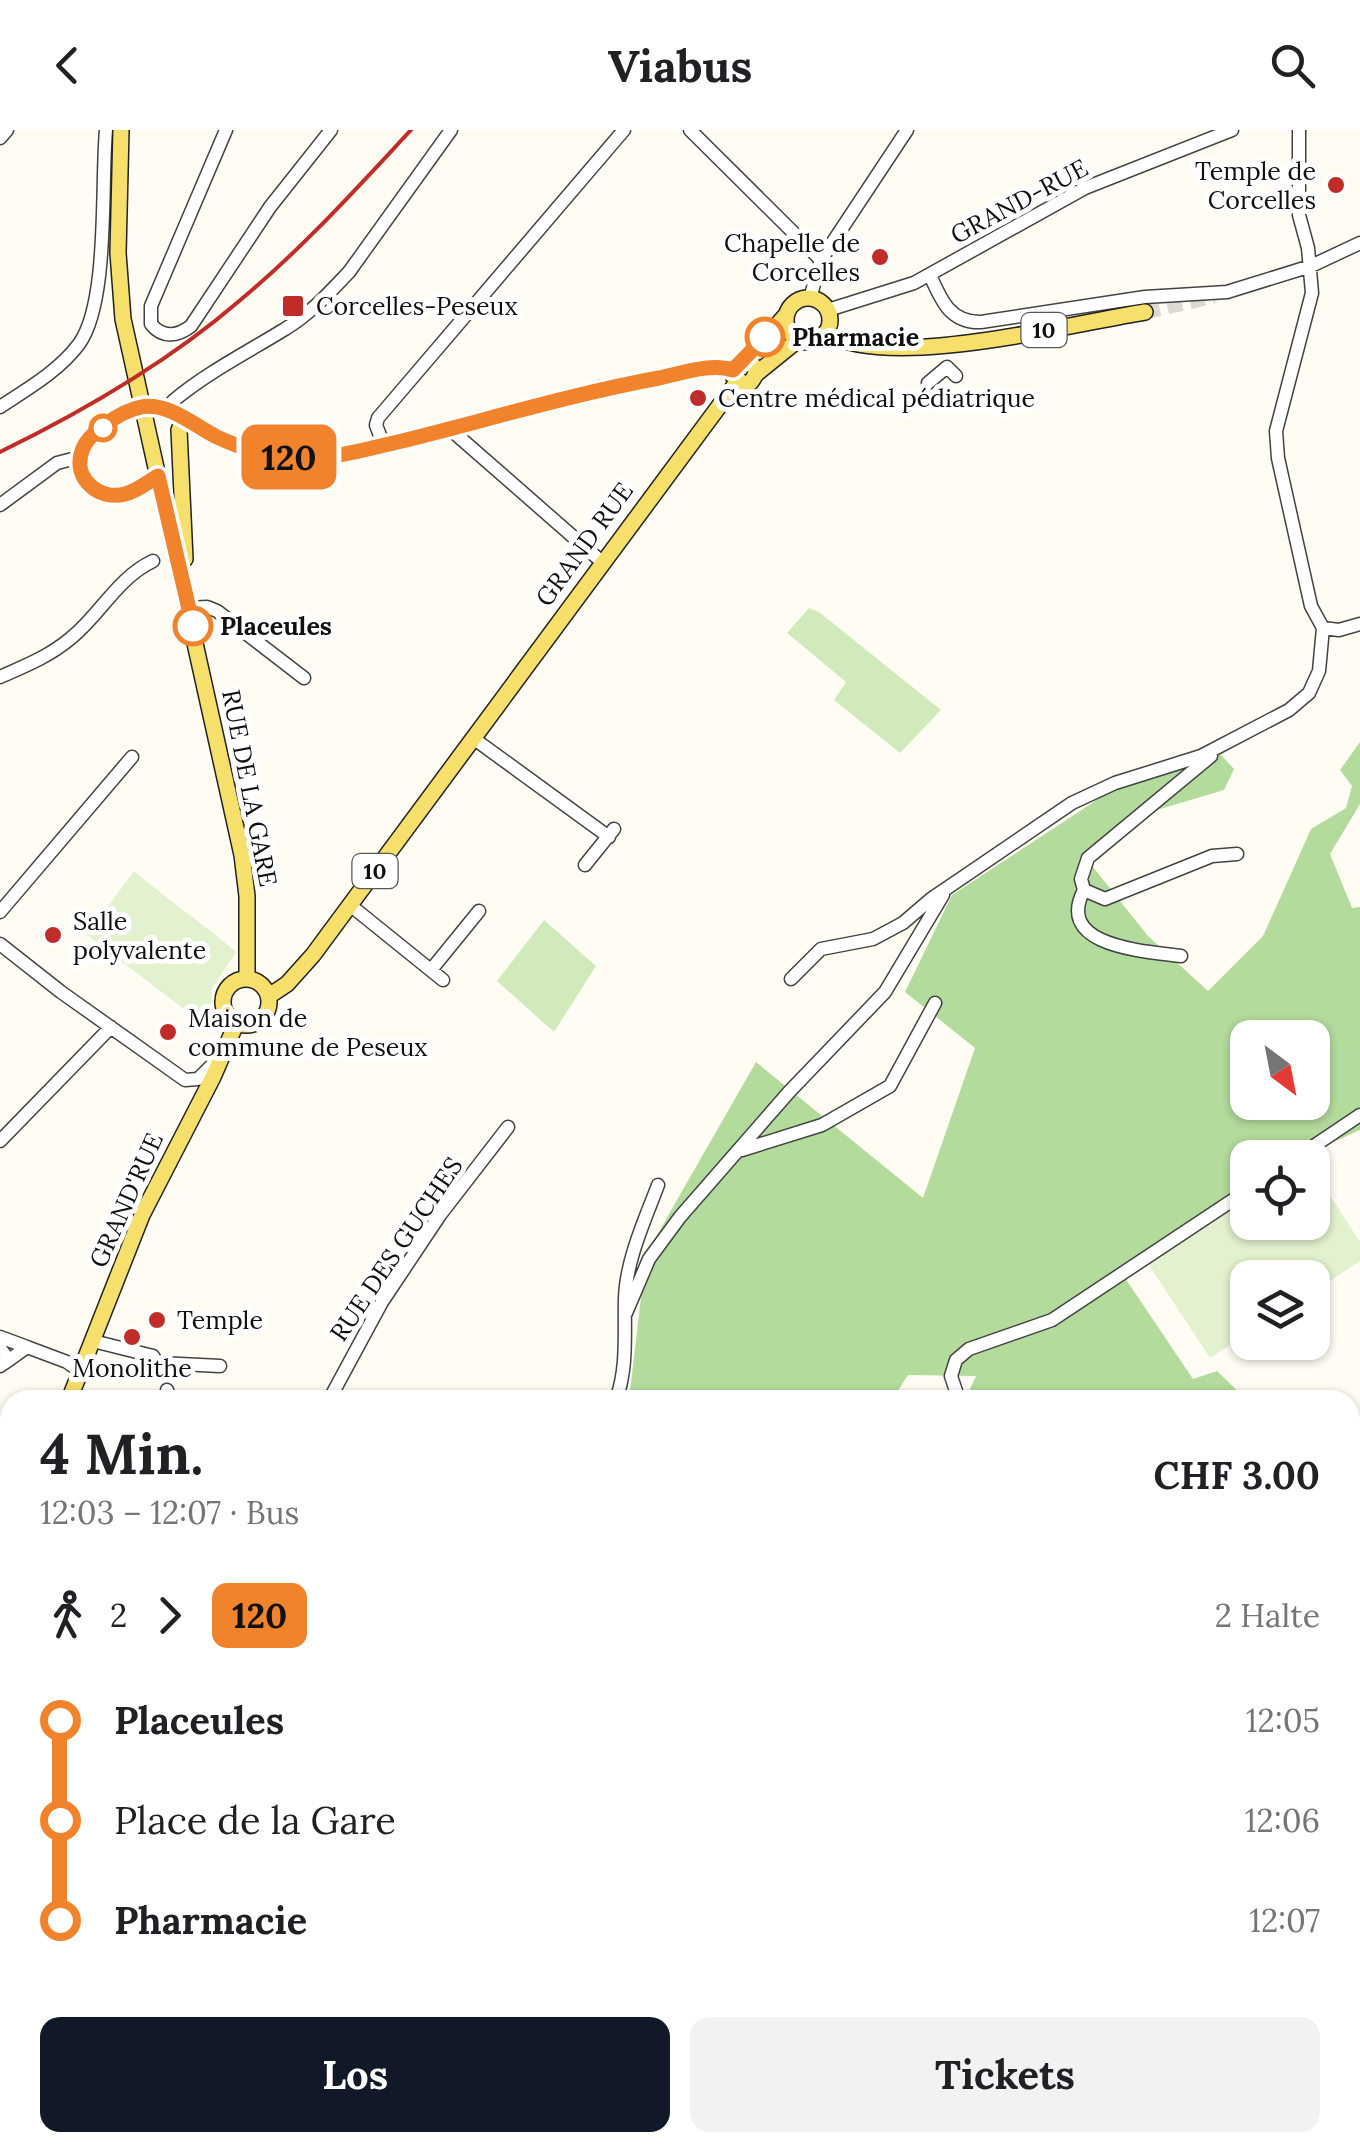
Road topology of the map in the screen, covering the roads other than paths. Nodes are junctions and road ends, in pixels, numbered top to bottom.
1 (7, 130) edge
2 (106, 130) edge
3 (121, 130) edge
4 (226, 130) edge
5 (331, 130) edge
6 (451, 130) edge
7 (624, 130) edge
8 (690, 130) edge
9 (907, 130) edge
10 (1232, 130) edge
11 (1299, 130) edge
12 (0, 138) edge
13 (1360, 243) edge
14 (821, 260) junction
15 (1311, 266) junction
16 (930, 275) junction
17 (100, 280) junction
18 (120, 284) junction
19 (810, 298) junction
20 (828, 310) junction
21 (1145, 312) tunnel mouth
22 (786, 315) junction
23 (826, 333) junction
24 (798, 340) junction
25 (743, 371) junction
26 (956, 376) dead end
27 (928, 384) dead end
28 (0, 407) edge
29 (178, 416) junction
30 (451, 430) junction
31 (384, 446) junction
32 (80, 458) junction
33 (158, 476) junction
34 (0, 505) edge
35 (152, 562) dead end
36 (602, 562) junction
37 (189, 608) junction
38 (1360, 624) edge
39 (1323, 628) junction
40 (0, 676) edge
41 (304, 678) dead end
42 (473, 738) junction
43 (1227, 744) junction
44 (132, 757) dead end
45 (1237, 854) dead end
46 (586, 865) dead end
47 (947, 888) junction
48 (1084, 890) junction
49 (350, 905) junction
50 (480, 911) dead end
51 (0, 912) edge
52 (0, 944) edge
53 (1182, 956) dead end
54 (247, 979) junction
55 (791, 979) dead end
56 (269, 996) junction
57 (935, 1003) dead end
58 (236, 1024) junction
59 (111, 1027) junction
60 (224, 1053) junction
61 (1360, 1115) edge
62 (508, 1127) dead end
63 (1323, 1140) edge
64 (0, 1141) edge
65 (740, 1151) junction
66 (658, 1185) dead end
67 (1230, 1202) edge
68 (626, 1313) junction
69 (0, 1337) edge
70 (93, 1341) junction
71 (27, 1347) junction
72 (3, 1358) edge
73 (220, 1366) dead end
74 (81, 1372) junction
75 (73, 1390) edge
76 (334, 1390) edge
77 (619, 1390) edge
78 (956, 1390) edge

1 - 12 street
2 - 17 street
3 - 18 main road, RUE DE LA GARE
4 - 5 street
6 - 29 street
7 - 31 street
8 - 14 street
9 - 14 street
10 - 16 street, GRAND-RUE
11 - 15 street
13 - 15 street
14 - 19 street
15 - 16 street
15 - 39 street
16 - 20 street, GRAND-RUE
17 - 18 street
17 - 28 street
18 - 33 main road, RUE DE LA GARE
19 - 20 main road
19 - 22 main road
20 - 23 main road
21 - 23 main road, 10
22 - 24 main road
22 - 25 main road, 10
23 - 24 main road
24 - 25 main road, 10
25 - 30 main road
25 - 36 main road, GRAND RUE / 10
26 - 27 street
29 - 31 main road
29 - 32 main road, bridge
29 - 37 main road, RUE DE LA GARE
30 - 31 main road
30 - 36 street
32 - 33 main road
32 - 34 street
33 - 37 main road, RUE DE LA GARE
35 - 40 street
36 - 42 main road, GRAND RUE / 10
37 - 41 street
37 - 54 main road, RUE DE LA GARE
38 - 39 street
39 - 43 street
42 - 46 street
42 - 49 main road, 10
43 - 47 street
43 - 48 street
44 - 51 street
45 - 48 street
47 - 55 street
47 - 65 street
48 - 53 street
49 - 50 street
49 - 56 main road, 10
52 - 59 street
54 - 56 main road
54 - 58 main road
56 - 58 main road
57 - 65 street
58 - 60 main road, GRAND'RUE
59 - 60 street
59 - 64 street
60 - 70 main road, GRAND'RUE
61 - 63 street
62 - 76 street, RUE DES GUCHES
65 - 68 street
66 - 68 street
67 - 78 street
68 - 77 street
69 - 71 street
70 - 73 street
70 - 74 main road, GRAND'RUE
71 - 72 street
71 - 74 street
74 - 75 main road, GRAND'RUE

